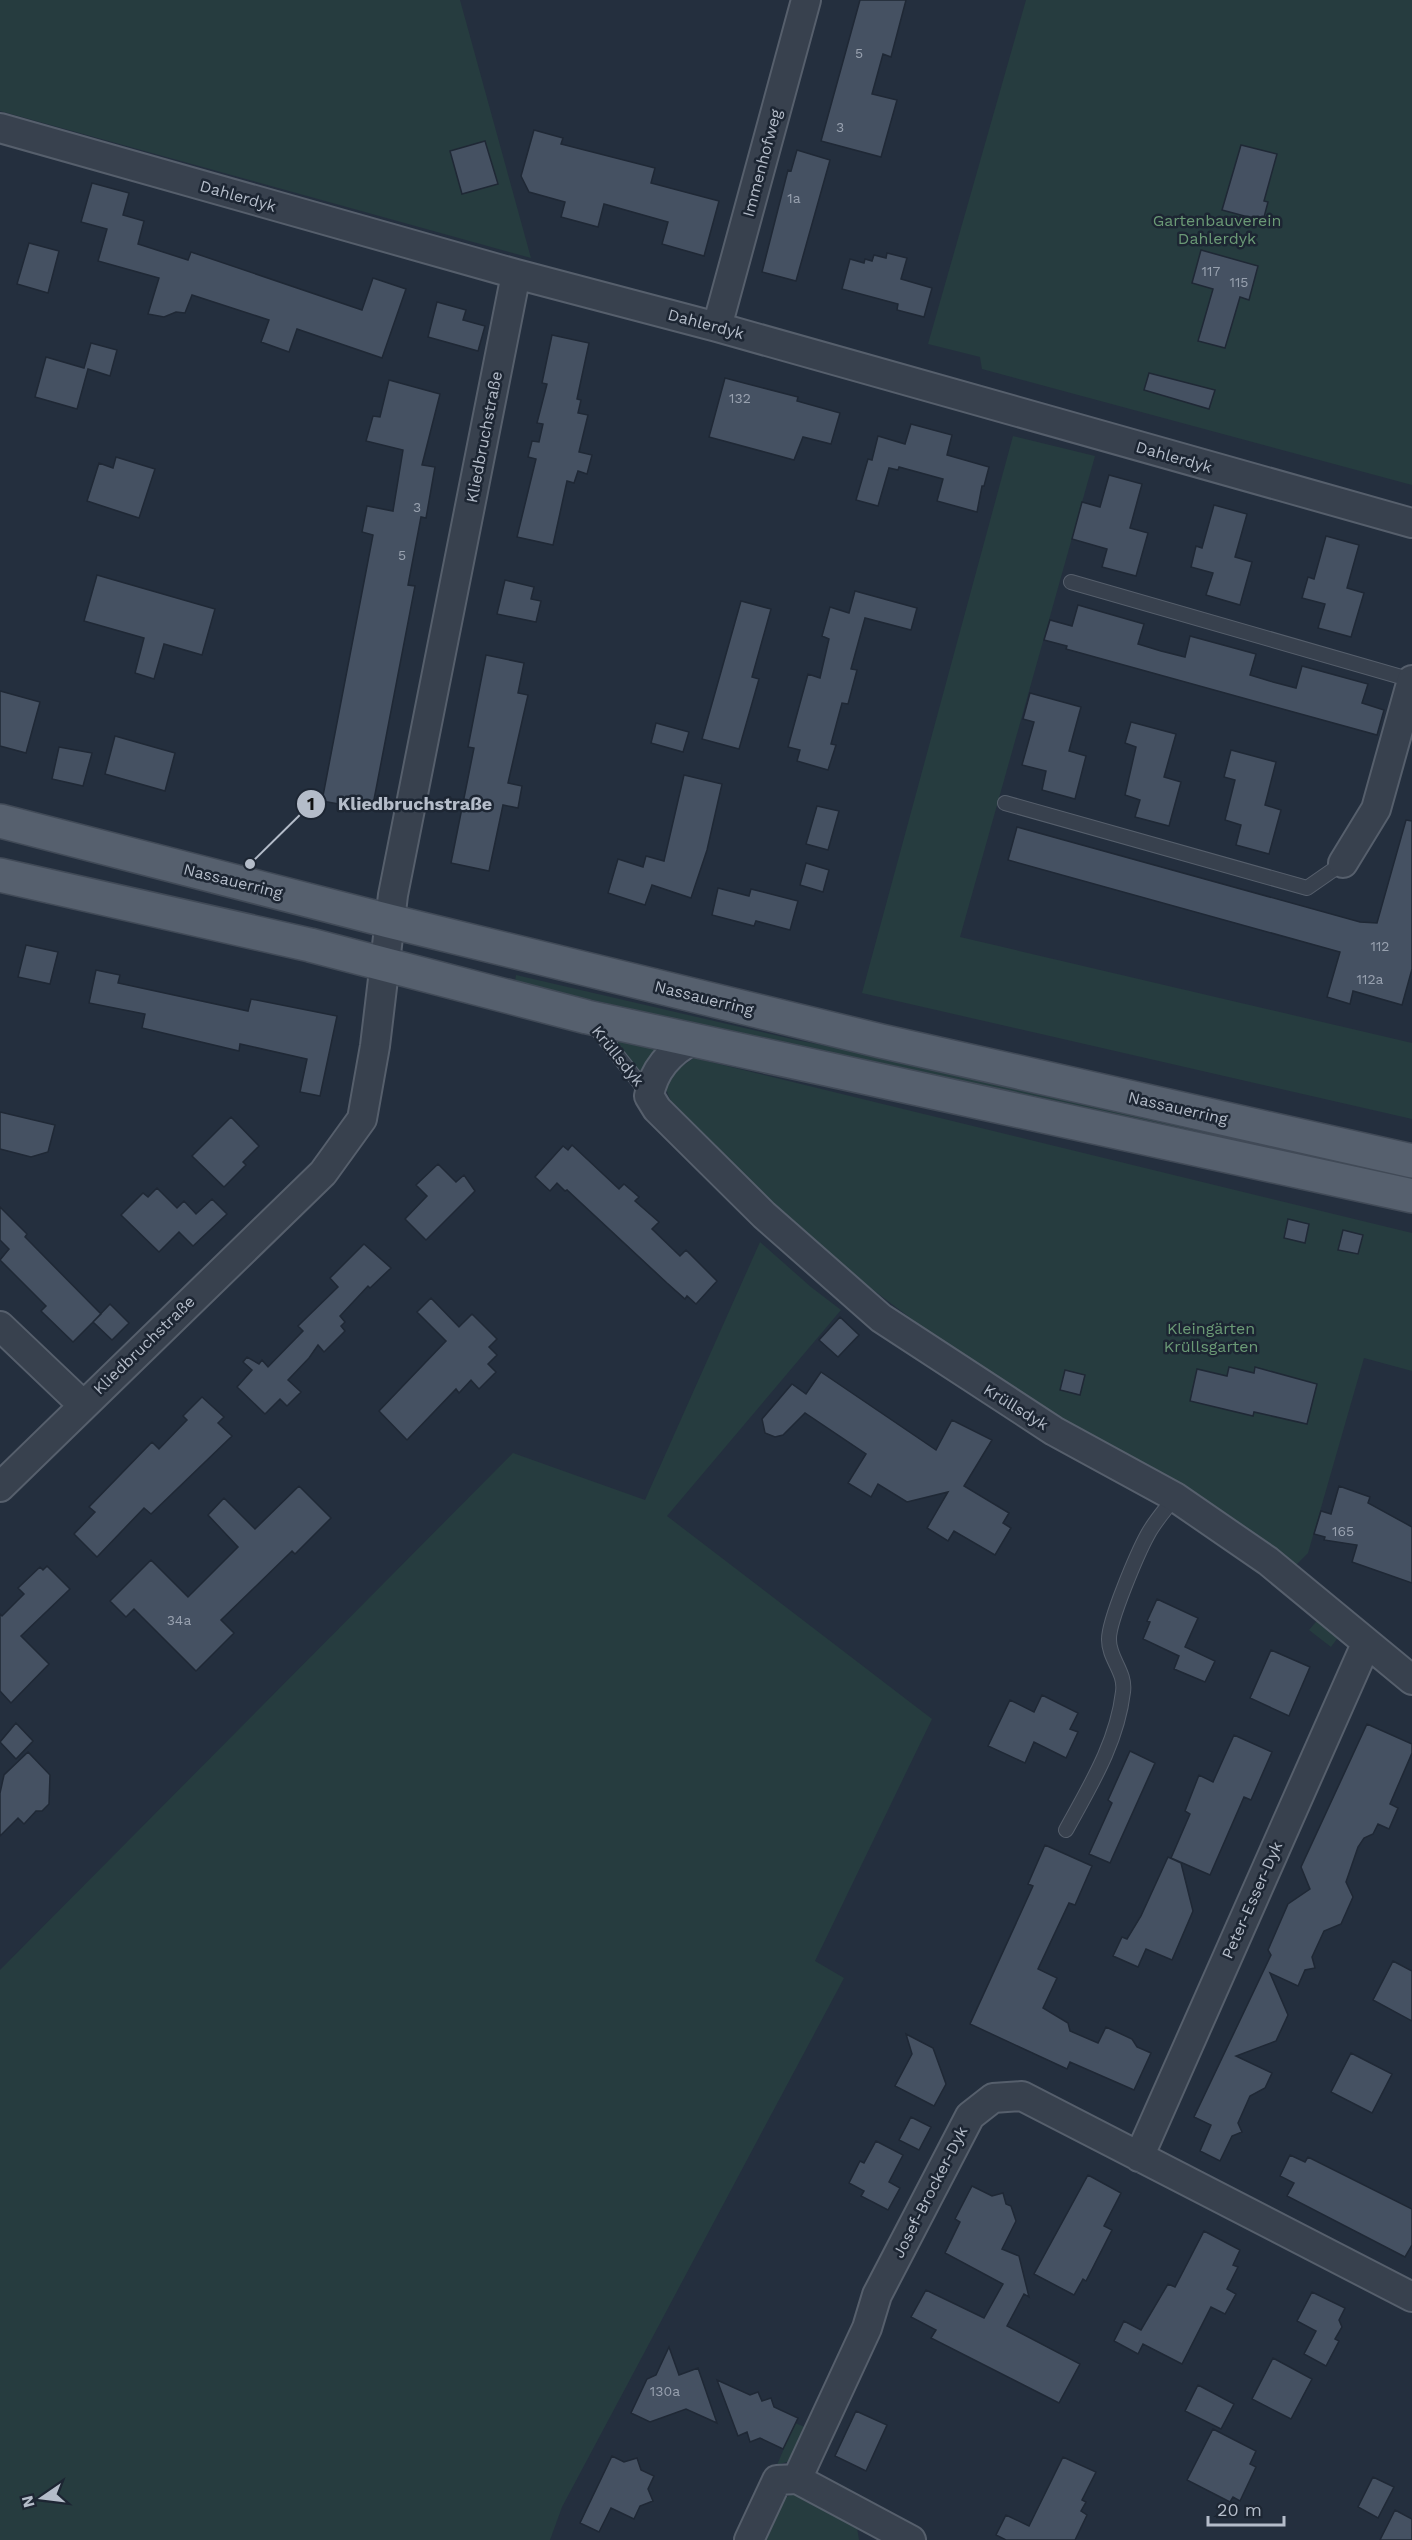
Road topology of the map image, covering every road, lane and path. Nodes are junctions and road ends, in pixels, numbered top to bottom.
1 (806, 0) edge
2 (0, 128) edge
3 (516, 274) junction
4 (717, 327) junction
5 (1412, 523) edge
6 (1071, 582) dead end
7 (1412, 680) edge
8 (1005, 803) dead end
9 (0, 821) edge
10 (1343, 863) joint
11 (0, 875) edge
12 (389, 921) junction
13 (386, 965) junction
14 (587, 1017) junction
15 (693, 1040) junction
16 (649, 1096) junction
17 (1412, 1161) edge
18 (1412, 1196) edge
19 (0, 1326) edge
20 (83, 1405) junction
21 (0, 1487) edge
22 (1175, 1497) junction
23 (1366, 1644) junction
24 (1412, 1680) edge
25 (1066, 1830) dead end
26 (1138, 2157) junction
27 (1412, 2297) edge
28 (797, 2479) junction
29 (872, 2531) edge
30 (749, 2540) edge
31 (911, 2540) edge

1 - 4 street, Immenhofweg
2 - 3 street, Dahlerdyk
3 - 4 street, Dahlerdyk
3 - 12 street, Kliedbruchstraße
4 - 5 street, Dahlerdyk
6 - 7 lane
7 - 10 street
8 - 10 lane
9 - 12 main road, Nassauerring
11 - 13 main road
12 - 13 street, Kliedbruchstraße
12 - 17 main road, Nassauerring
13 - 14 main road
13 - 20 street, Kliedbruchstraße
14 - 15 main road
14 - 16 lane, Krüllsdyk
15 - 16 street, Krüllsdyk
15 - 18 main road
16 - 22 street, Krüllsdyk
19 - 20 street
20 - 21 street, Kliedbruchstraße
22 - 23 street, Krüllsdyk
22 - 25 lane
23 - 24 street, Krüllsdyk
23 - 26 street, Peter-Esser-Dyk
26 - 27 street, Josef-Brocker-Dyk
26 - 28 street, Josef-Brocker-Dyk
28 - 29 street
28 - 30 street
29 - 31 street

